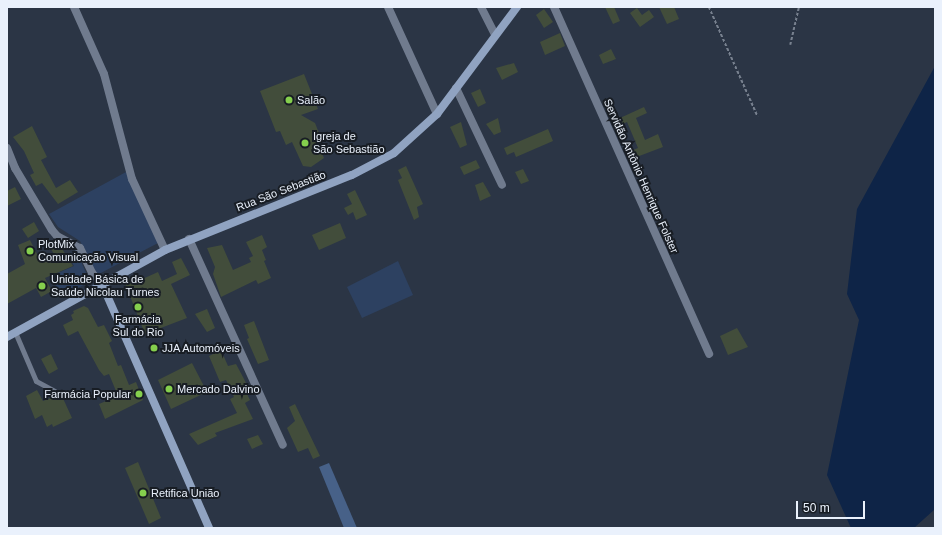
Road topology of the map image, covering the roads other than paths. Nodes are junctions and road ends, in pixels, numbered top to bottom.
1 (74, 7) edge
2 (388, 7) edge
3 (481, 7) edge
4 (516, 7) edge
5 (554, 7) edge
6 (495, 35) junction
7 (456, 88) junction
8 (437, 114) junction
9 (7, 148) edge
10 (502, 185) dead end
11 (189, 239) junction
12 (165, 250) junction
13 (102, 284) junction
14 (15, 332) junction
15 (7, 337) edge
16 (709, 354) dead end
17 (55, 391) dead end
18 (283, 445) dead end
19 (209, 528) edge

1 - 12 street
2 - 8 street
3 - 6 street
4 - 6 main road, Rua São Sebastião
5 - 16 street, Servidão Antônio Henrique Folster
6 - 7 main road, Rua São Sebastião
7 - 8 main road, Rua São Sebastião
7 - 10 street
8 - 11 main road, Rua São Sebastião
9 - 13 street
11 - 12 main road, Rua São Sebastião
11 - 18 street
12 - 13 main road, Rua São Sebastião
13 - 14 main road, Rua São Sebastião
13 - 19 main road
14 - 15 main road, Rua São Sebastião
14 - 17 lane

